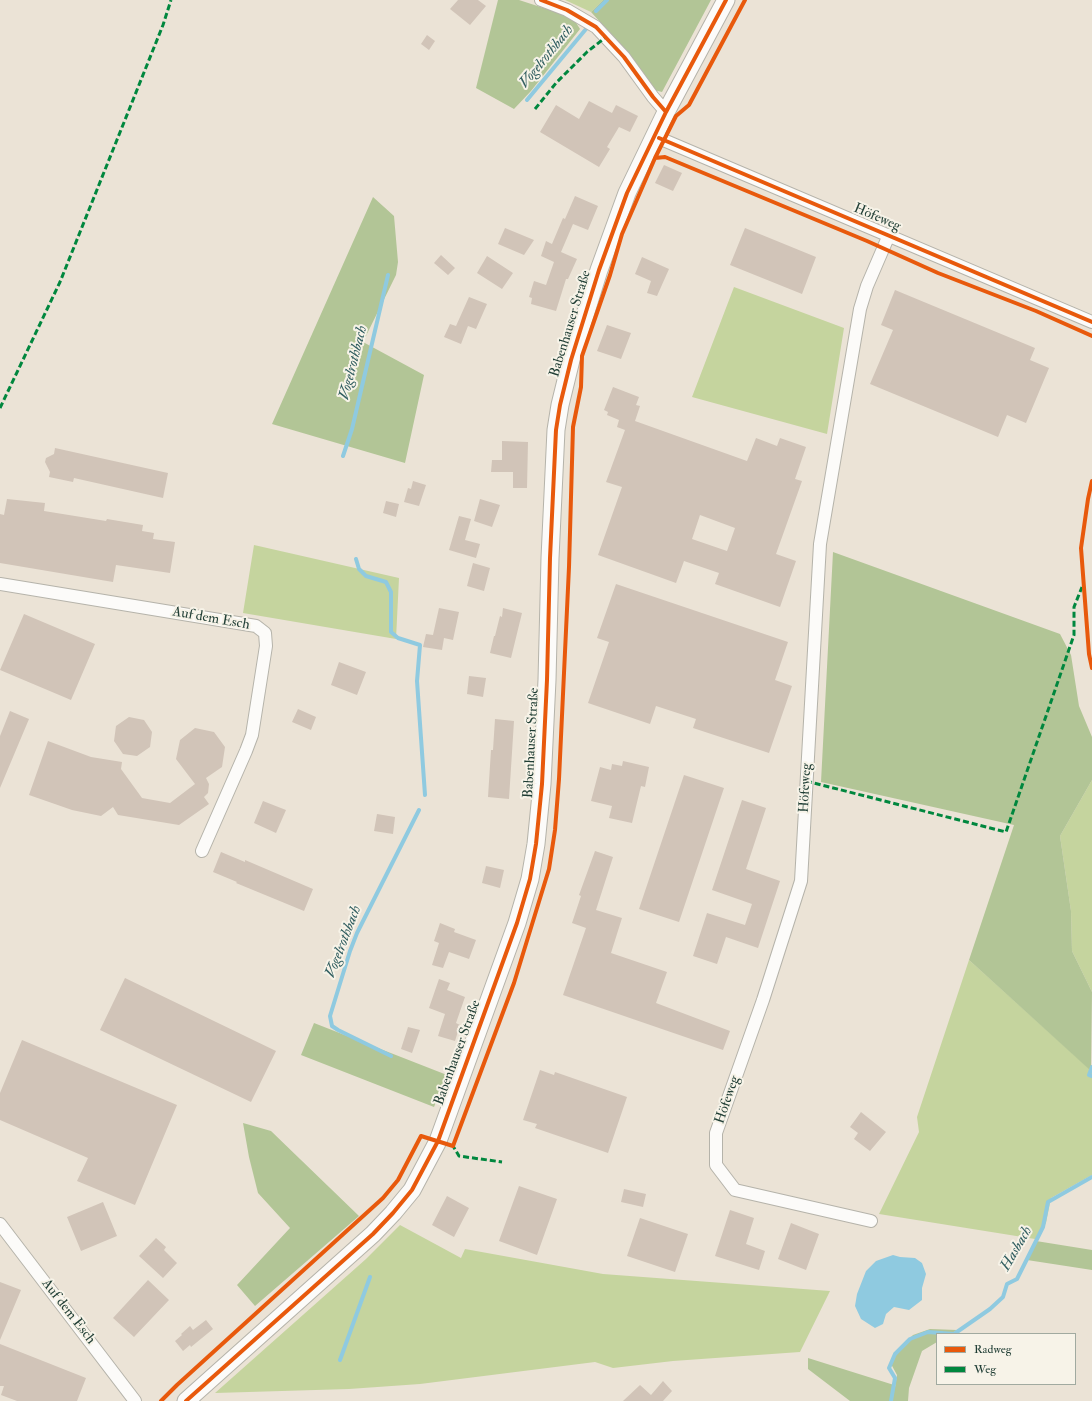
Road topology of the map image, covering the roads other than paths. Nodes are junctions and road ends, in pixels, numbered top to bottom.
1 (541, 0) edge
2 (726, 0) edge
3 (666, 112) junction
4 (654, 136) junction
5 (889, 235) junction
6 (1092, 322) edge
7 (0, 584) edge
8 (202, 851) dead end
9 (871, 1221) dead end
10 (0, 1224) edge
11 (136, 1401) edge
12 (186, 1401) edge

1 - 3 street
2 - 3 main road, Babenhauser Straße
3 - 4 main road, Babenhauser Straße
4 - 5 street, Höfeweg
4 - 12 main road, Babenhauser Straße
5 - 6 street, Höfeweg
5 - 9 street, Höfeweg
7 - 8 street, Auf dem Esch
10 - 11 street, Auf dem Esch

